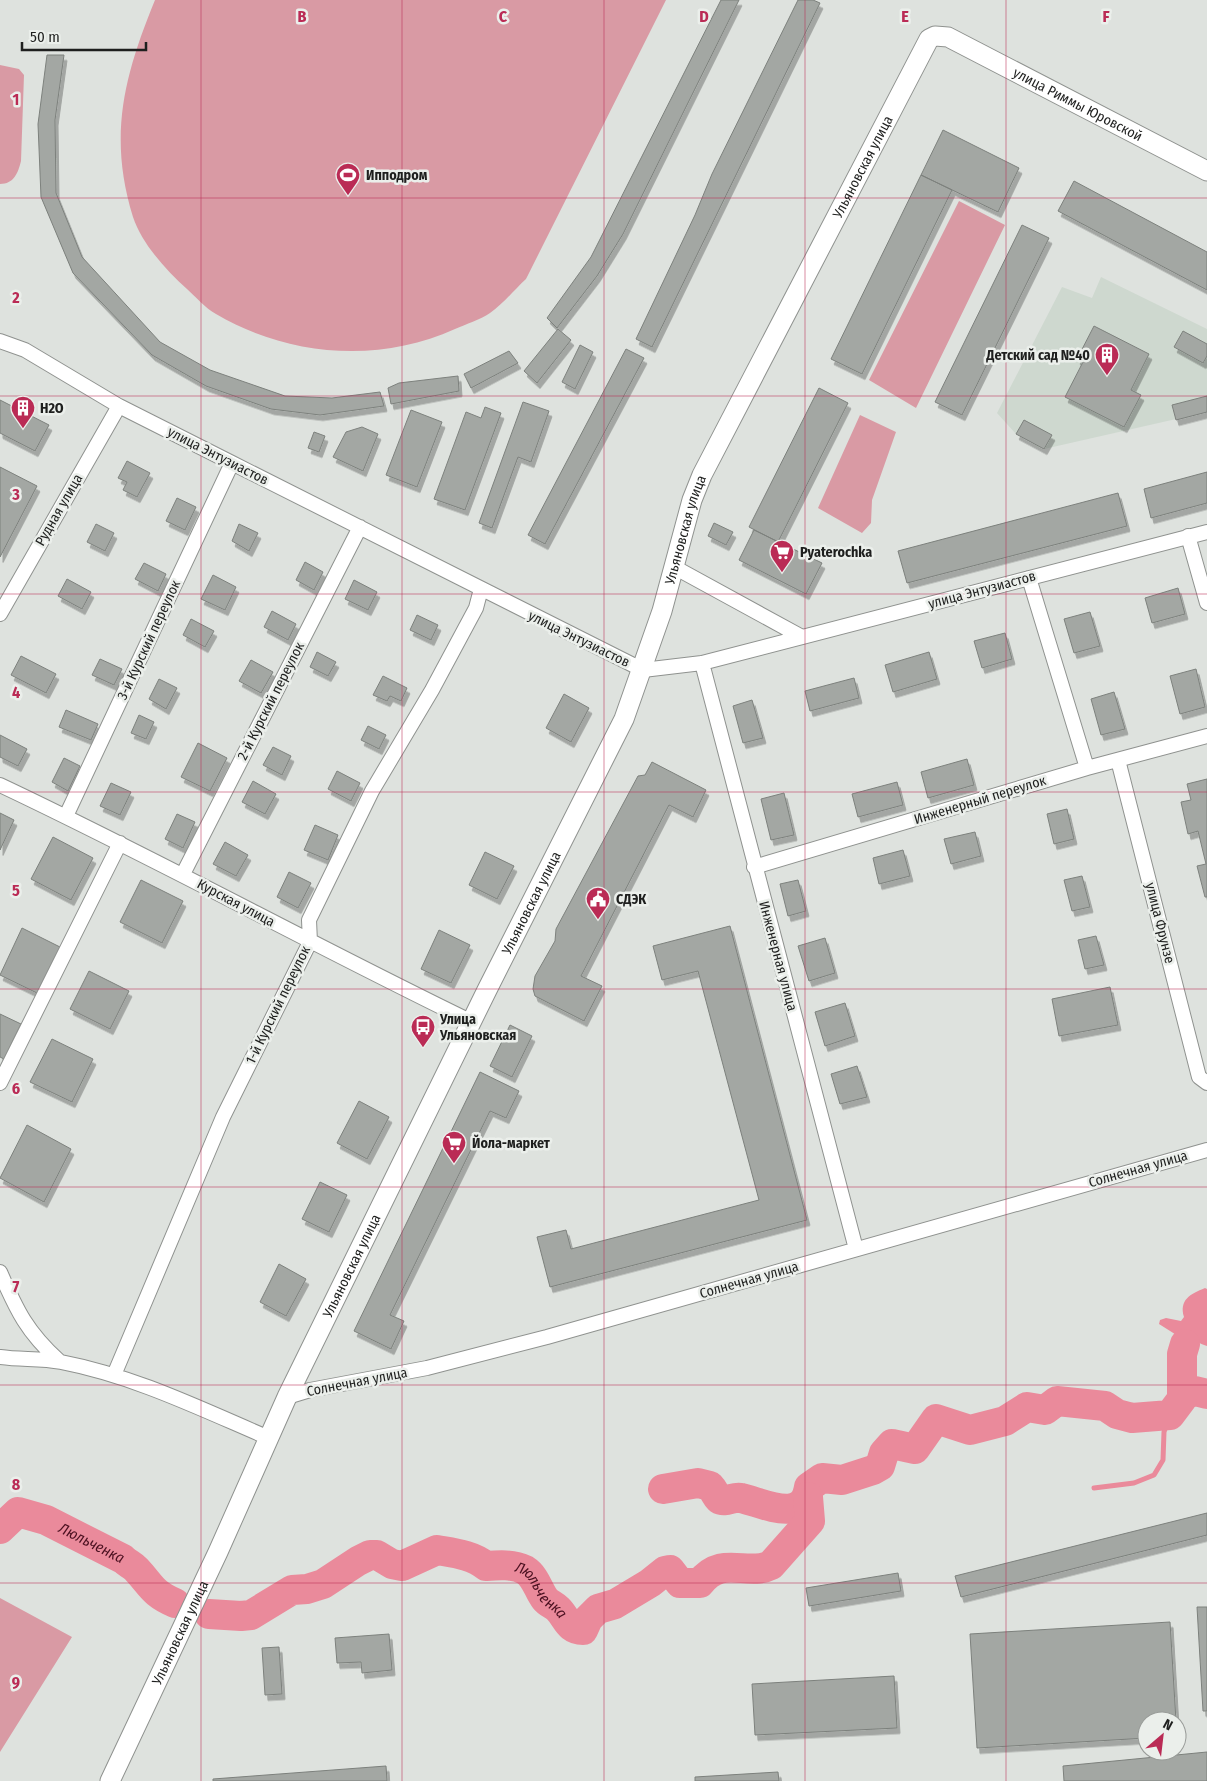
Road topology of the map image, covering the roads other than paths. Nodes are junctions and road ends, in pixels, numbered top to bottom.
1 (948, 37) joint
2 (1207, 171) edge
3 (0, 341) edge
4 (119, 406) junction
5 (232, 463) junction
6 (360, 527) junction
7 (1207, 532) edge
8 (1188, 536) junction
9 (674, 567) junction
10 (1029, 578) junction
11 (480, 589) junction
12 (1207, 603) edge
13 (0, 614) edge
14 (802, 637) junction
15 (702, 663) junction
16 (643, 670) junction
17 (1207, 736) edge
18 (1118, 760) junction
19 (1087, 768) junction
20 (0, 785) edge
21 (66, 816) junction
22 (120, 843) junction
23 (754, 867) junction
24 (183, 874) junction
25 (310, 942) junction
26 (472, 1022) junction
27 (0, 1083) edge
28 (1207, 1083) edge
29 (1207, 1150) edge
30 (856, 1249) junction
31 (0, 1272) edge
32 (0, 1357) edge
33 (59, 1361) junction
34 (114, 1375) junction
35 (288, 1397) junction
36 (269, 1438) junction
37 (110, 1781) edge

1 - 2 main road, улица Риммы Юровской
1 - 9 main road, Ульяновская улица
3 - 4 street, улица Энтузиастов
4 - 5 street, улица Энтузиастов
4 - 13 street, Рудная улица
5 - 6 street, улица Энтузиастов
5 - 21 street, 3-й Курский переулок
6 - 11 street, улица Энтузиастов
6 - 24 street, 2-й Курский переулок
7 - 8 street, улица Энтузиастов
8 - 10 street, улица Энтузиастов
8 - 12 street
9 - 14 street
9 - 16 main road, Ульяновская улица
10 - 14 street, улица Энтузиастов
10 - 19 street
11 - 16 street, улица Энтузиастов
11 - 25 street, 1-й Курский переулок
14 - 15 street, улица Энтузиастов
15 - 16 street, улица Энтузиастов
15 - 23 street, Инженерная улица
16 - 26 main road, Ульяновская улица
17 - 18 street, Инженерный переулок
18 - 19 street, Инженерный переулок
18 - 28 street, улица Фрунзе
19 - 23 street, Инженерный переулок
20 - 21 street, Курская улица
21 - 22 street, Курская улица
22 - 24 street, Курская улица
22 - 27 street
23 - 30 street, Инженерная улица
24 - 25 street, Курская улица
25 - 26 street, Курская улица
25 - 34 street, 1-й Курский переулок
26 - 35 main road, Ульяновская улица
29 - 30 street, Солнечная улица
30 - 35 street, Солнечная улица
31 - 33 street
32 - 33 street
33 - 34 street
34 - 36 street
35 - 36 main road, Ульяновская улица
36 - 37 main road, Ульяновская улица

